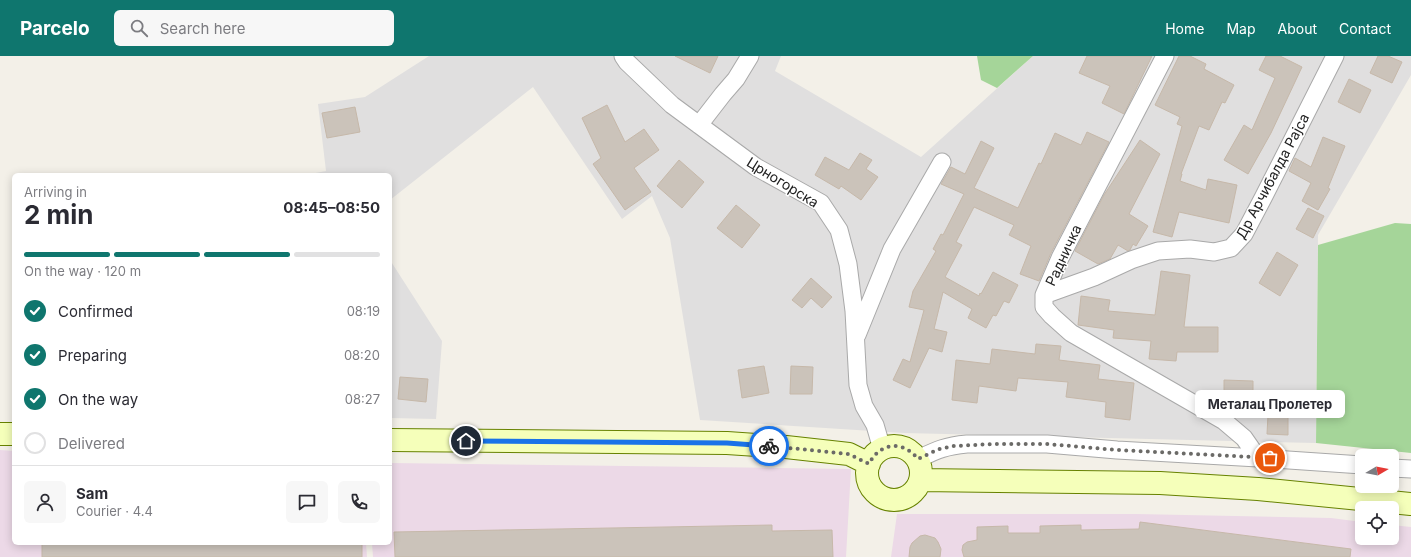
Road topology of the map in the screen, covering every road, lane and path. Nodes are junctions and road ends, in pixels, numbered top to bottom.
1 (623, 56) edge
2 (750, 56) edge
3 (1165, 56) edge
4 (1335, 56) edge
5 (699, 125) junction
6 (942, 162) dead end
7 (1044, 295) junction
8 (856, 337) junction
9 (0, 434) edge
10 (12, 434) edge
11 (392, 440) edge
12 (875, 457) junction
13 (1258, 458) junction
14 (1355, 465) edge
15 (1399, 468) edge
16 (1411, 469) edge
17 (919, 470) junction
18 (1411, 504) edge

1 - 5 street, Црногорска
2 - 5 street
3 - 7 street, Радничка
4 - 7 street, Др Арчибалда Рајса
5 - 8 street, Црногорска
6 - 8 street
7 - 13 street, Радничка
8 - 12 street, Црногорска
9 - 10 street
11 - 12 street
12 - 17 street
12 - 17 street
13 - 14 street
13 - 17 street
15 - 16 street
17 - 18 street

